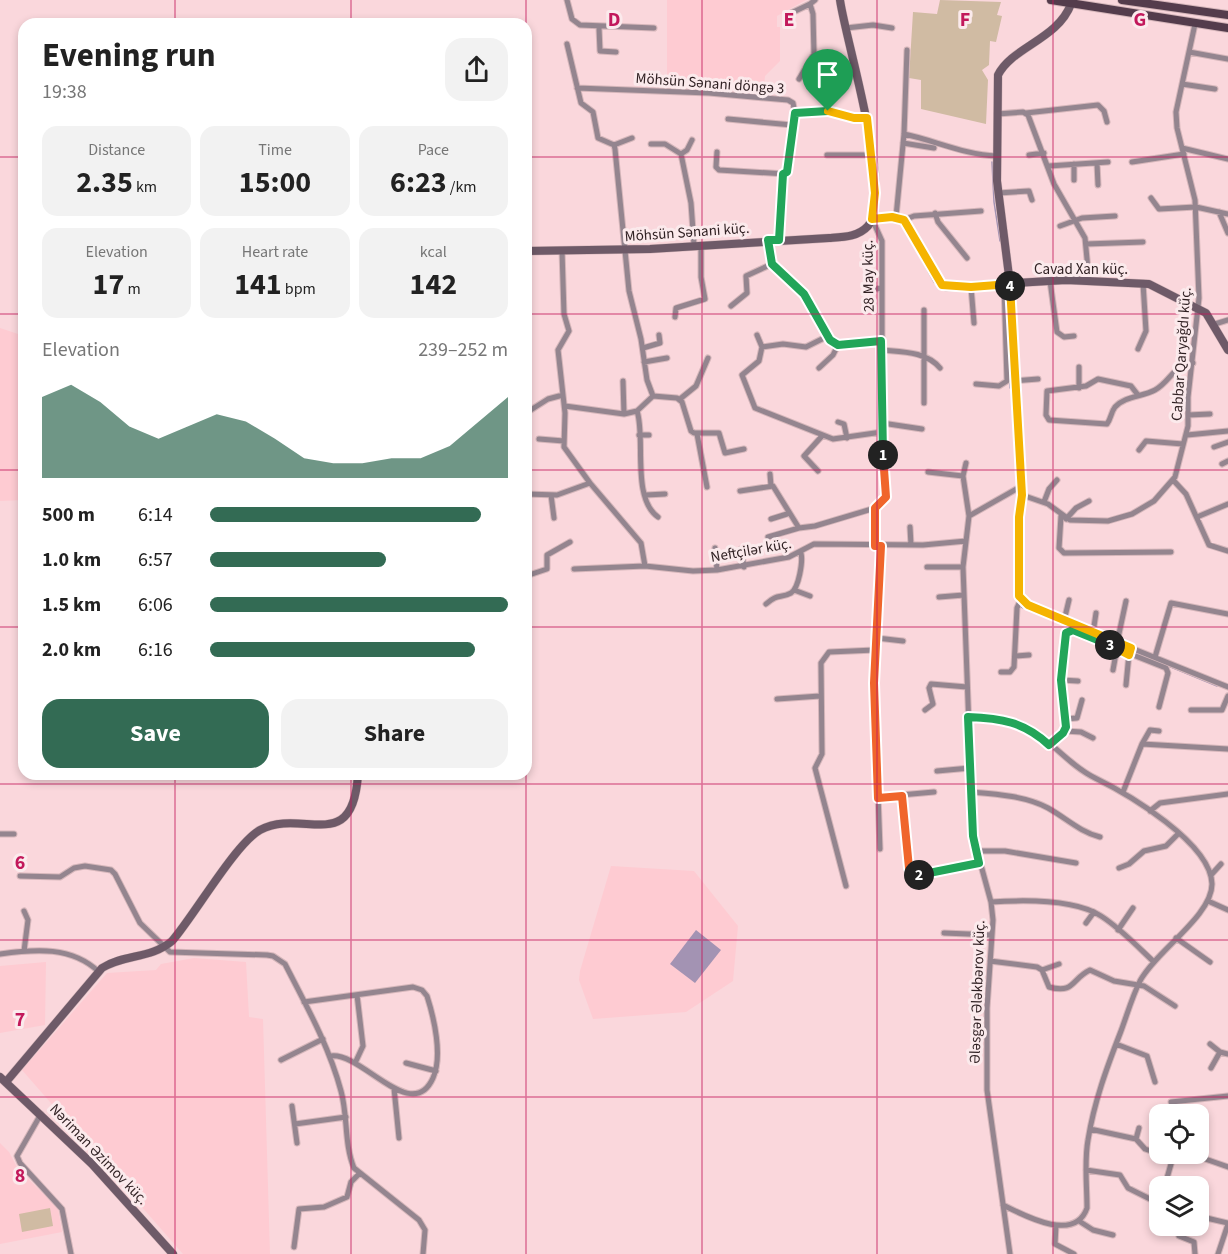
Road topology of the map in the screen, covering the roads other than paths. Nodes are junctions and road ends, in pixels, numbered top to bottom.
1 (567, 0) edge
2 (840, 0) edge
3 (1051, 0) edge
4 (1128, 0) edge
5 (813, 2) edge
6 (1071, 2) edge
7 (787, 15) dead end
8 (1228, 15) edge
9 (1195, 24) junction
10 (654, 27) dead end
11 (599, 28) junction
12 (846, 28) junction
13 (892, 28) dead end
14 (1228, 28) edge
15 (567, 44) dead end
16 (907, 50) dead end
17 (616, 52) dead end
18 (1189, 52) junction
19 (1228, 59) edge
20 (800, 79) dead end
21 (1182, 84) junction
22 (577, 88) junction
23 (1215, 89) dead end
24 (795, 113) junction
25 (1026, 113) junction
26 (997, 114) junction
27 (867, 118) junction
28 (728, 119) dead end
29 (1107, 122) dead end
30 (792, 125) junction
31 (904, 134) junction
32 (632, 138) dead end
33 (692, 140) dead end
34 (903, 143) junction
35 (651, 144) dead end
36 (614, 145) junction
37 (934, 148) dead end
38 (1183, 151) junction
39 (717, 152) dead end
40 (1044, 153) junction
41 (681, 154) junction
42 (827, 155) dead end
43 (872, 155) junction
44 (1029, 155) dead end
45 (996, 156) junction
46 (1228, 159) edge
47 (1108, 162) dead end
48 (1132, 162) dead end
49 (1097, 163) junction
50 (1074, 164) junction
51 (1048, 166) junction
52 (783, 174) junction
53 (1074, 180) dead end
54 (1098, 185) dead end
55 (998, 193) junction
56 (1150, 198) dead end
57 (1032, 200) dead end
58 (1196, 207) junction
59 (981, 211) dead end
60 (1219, 212) junction
61 (935, 213) junction
62 (1228, 214) edge
63 (1114, 216) dead end
64 (872, 219) junction
65 (900, 219) junction
66 (1076, 221) junction
67 (1060, 226) dead end
68 (1228, 232) edge
69 (768, 240) junction
70 (779, 240) junction
71 (1143, 242) dead end
72 (1086, 244) junction
73 (697, 245) junction
74 (562, 249) junction
75 (627, 249) junction
76 (532, 251) edge
77 (967, 258) dead end
78 (772, 264) junction
79 (1089, 280) junction
80 (1050, 281) junction
81 (1143, 283) junction
82 (1007, 284) junction
83 (971, 287) junction
84 (881, 288) junction
85 (867, 291) dead end
86 (730, 306) dead end
87 (1198, 307) junction
88 (924, 310) dead end
89 (675, 317) dead end
90 (1228, 320) edge
91 (974, 323) dead end
92 (1215, 324) junction
93 (659, 335) dead end
94 (757, 335) dead end
95 (1074, 336) dead end
96 (826, 337) junction
97 (881, 341) junction
98 (838, 345) junction
99 (762, 347) junction
100 (643, 348) junction
101 (1138, 349) dead end
102 (881, 350) junction
103 (1228, 350) edge
104 (926, 357) junction
105 (667, 358) dead end
106 (708, 358) dead end
107 (644, 362) junction
108 (1192, 363) junction
109 (1079, 367) dead end
110 (819, 368) dead end
111 (940, 368) dead end
112 (1038, 379) dead end
113 (623, 381) dead end
114 (1014, 381) junction
115 (976, 384) dead end
116 (1079, 388) junction
117 (563, 394) junction
118 (1138, 395) junction
119 (653, 396) junction
120 (680, 399) junction
121 (924, 403) dead end
122 (565, 406) junction
123 (532, 409) edge
124 (637, 411) junction
125 (624, 414) junction
126 (1210, 414) dead end
127 (1188, 415) junction
128 (838, 422) dead end
129 (882, 423) junction
130 (922, 429) dead end
131 (1228, 431) edge
132 (882, 432) junction
133 (697, 434) junction
134 (639, 435) junction
135 (649, 435) dead end
136 (1187, 435) junction
137 (822, 436) junction
138 (847, 438) junction
139 (539, 439) dead end
140 (564, 441) junction
141 (1228, 442) edge
142 (1183, 444) junction
143 (1214, 447) dead end
144 (744, 449) dead end
145 (1139, 450) dead end
146 (966, 463) dead end
147 (818, 471) dead end
148 (927, 472) dead end
149 (771, 474) dead end
150 (963, 476) junction
151 (1057, 480) dead end
152 (1174, 481) junction
153 (590, 483) junction
154 (771, 486) junction
155 (707, 488) dead end
156 (1020, 488) junction
157 (740, 491) dead end
158 (532, 494) edge
159 (665, 494) dead end
160 (551, 495) junction
161 (646, 495) junction
162 (1022, 495) junction
163 (1089, 501) dead end
164 (1044, 502) junction
165 (1228, 504) edge
166 (875, 508) junction
167 (788, 514) junction
168 (969, 516) junction
169 (658, 517) dead end
170 (1064, 517) junction
171 (1197, 517) junction
172 (554, 518) dead end
173 (771, 519) dead end
174 (910, 527) dead end
175 (798, 528) junction
176 (768, 537) dead end
177 (966, 541) junction
178 (570, 542) dead end
179 (911, 545) junction
180 (878, 546) junction
181 (715, 548) dead end
182 (741, 549) dead end
183 (1228, 551) edge
184 (1171, 552) dead end
185 (801, 553) junction
186 (645, 566) junction
187 (744, 567) junction
188 (927, 567) dead end
189 (963, 567) junction
190 (574, 569) dead end
191 (717, 570) junction
192 (532, 574) edge
193 (794, 590) junction
194 (964, 595) junction
195 (810, 596) dead end
196 (939, 597) dead end
197 (1021, 599) junction
198 (1069, 600) dead end
199 (1126, 601) dead end
200 (766, 604) dead end
201 (1096, 613) dead end
202 (1228, 614) edge
203 (1064, 621) junction
204 (1094, 633) junction
205 (877, 638) junction
206 (903, 641) dead end
207 (1117, 646) junction
208 (1131, 648) junction
209 (875, 650) junction
210 (1029, 655) dead end
211 (1129, 655) junction
212 (1016, 656) junction
213 (1155, 657) junction
214 (1113, 670) dead end
215 (1001, 672) dead end
216 (1061, 680) junction
217 (1078, 681) dead end
218 (1126, 685) dead end
219 (967, 687) junction
220 (1228, 687) edge
221 (820, 696) junction
222 (1228, 696) edge
223 (777, 699) dead end
224 (1082, 700) dead end
225 (1159, 707) dead end
226 (925, 710) dead end
227 (1191, 710) dead end
228 (968, 717) junction
229 (1065, 719) junction
230 (1065, 731) junction
231 (1159, 731) dead end
232 (1093, 738) dead end
233 (1142, 744) junction
234 (1049, 745) junction
235 (1228, 749) edge
236 (970, 768) junction
237 (937, 771) dead end
238 (356, 780) edge
239 (934, 792) dead end
240 (971, 792) junction
241 (1124, 792) junction
242 (1228, 794) edge
243 (902, 796) junction
244 (878, 798) junction
245 (1150, 811) junction
246 (0, 834) edge
247 (14, 834) dead end
248 (1178, 834) junction
249 (1100, 837) dead end
250 (880, 849) dead end
251 (975, 851) junction
252 (979, 863) junction
253 (1076, 863) dead end
254 (1221, 864) dead end
255 (1119, 868) dead end
256 (1210, 875) junction
257 (20, 876) dead end
258 (846, 886) dead end
259 (991, 902) junction
260 (1208, 902) junction
261 (1133, 908) dead end
262 (1228, 910) edge
263 (24, 911) dead end
264 (1094, 912) junction
265 (1086, 923) dead end
266 (1118, 930) junction
267 (944, 933) dead end
268 (992, 935) junction
269 (1176, 938) junction
270 (165, 947) junction
271 (24, 951) junction
272 (0, 954) edge
273 (990, 961) junction
274 (1154, 962) junction
275 (1210, 962) dead end
276 (1059, 964) dead end
277 (1042, 970) junction
278 (99, 972) junction
279 (1139, 984) junction
280 (357, 995) junction
281 (304, 1002) junction
282 (1175, 1006) dead end
283 (323, 1039) junction
284 (1116, 1044) junction
285 (1210, 1044) dead end
286 (1220, 1052) junction
287 (1228, 1054) edge
288 (331, 1056) junction
289 (281, 1060) dead end
290 (356, 1061) junction
291 (406, 1063) dead end
292 (1210, 1068) dead end
293 (436, 1071) junction
294 (3, 1080) edge
295 (1155, 1082) dead end
296 (394, 1088) junction
297 (1228, 1096) edge
298 (1171, 1102) dead end
299 (292, 1106) dead end
300 (41, 1114) junction
301 (346, 1117) junction
302 (295, 1124) junction
303 (1139, 1128) dead end
304 (1090, 1129) junction
305 (399, 1138) dead end
306 (1136, 1139) junction
307 (297, 1143) dead end
308 (1149, 1150) edge
309 (1209, 1160) edge
310 (1228, 1167) edge
311 (1086, 1170) junction
312 (359, 1174) junction
313 (1149, 1198) edge
314 (1003, 1205) junction
315 (1209, 1219) edge
316 (1079, 1221) junction
317 (1228, 1224) edge
318 (1056, 1225) junction
319 (1113, 1235) dead end
320 (1179, 1236) dead end
321 (294, 1247) dead end
322 (71, 1254) edge
323 (173, 1254) edge
324 (423, 1254) edge
325 (1010, 1254) edge
326 (1074, 1254) edge
327 (1195, 1254) edge
328 (1218, 1254) edge

1 - 11 street
2 - 12 street
3 - 6 main road
4 - 8 main road
5 - 7 street
5 - 20 street
6 - 9 main road
6 - 26 street
9 - 14 main road
9 - 18 street, Cabbar Qaryağdı küç.
10 - 11 street
11 - 17 street
12 - 13 street
12 - 27 street
15 - 22 street
16 - 31 street
18 - 19 street
18 - 21 street, Cabbar Qaryağdı küç.
21 - 23 street
21 - 38 street, Cabbar Qaryağdı küç.
22 - 24 street, Möhsün Sənani döngə 3
22 - 36 street
24 - 27 street, Möhsün Sənani döngə 3
24 - 30 street
25 - 26 street
25 - 29 street
25 - 40 street
26 - 45 street
27 - 43 street
28 - 30 street
30 - 52 street
31 - 34 street
31 - 45 street
32 - 36 street
33 - 41 street
34 - 37 street
34 - 65 street
35 - 41 street
36 - 75 street
38 - 46 street
38 - 48 street
38 - 58 street, Cabbar Qaryağdı küç.
39 - 52 street
40 - 44 street
40 - 51 street
41 - 73 street
42 - 43 street
43 - 64 street
45 - 55 street
47 - 49 street
49 - 50 street
49 - 54 street
50 - 51 street
50 - 53 street
51 - 66 street
52 - 70 street
55 - 57 street
55 - 82 street
56 - 58 street
58 - 60 street
58 - 87 street, Cabbar Qaryağdı küç.
59 - 61 street
60 - 62 street
60 - 68 street
61 - 65 street
61 - 77 street
63 - 66 street
64 - 65 street
64 - 70 street, Möhsün Sənani küç.
64 - 84 street, 28 May küç.
65 - 83 street, Cavad Xan küç.
66 - 67 street
66 - 72 street
69 - 70 street, Möhsün Sənani küç.
69 - 73 street, Möhsün Sənani küç.
69 - 78 street
71 - 72 street
72 - 79 street
73 - 75 street, Möhsün Sənani küç.
73 - 89 street
74 - 75 street, Möhsün Sənani küç.
74 - 76 street, Möhsün Sənani küç.
74 - 117 street
75 - 100 street
78 - 86 street
78 - 96 street
79 - 80 street, Cavad Xan küç.
79 - 81 street, Cavad Xan küç.
80 - 82 street, Cavad Xan küç.
80 - 95 street
81 - 87 street, Cavad Xan küç.
81 - 101 street
82 - 83 street, Cavad Xan küç.
82 - 114 street
82 - 115 street
83 - 91 street
84 - 85 street
84 - 97 street, 28 May küç.
87 - 92 street, Cavad Xan küç.
87 - 108 street, Cabbar Qaryağdı küç.
88 - 104 street
90 - 92 street
92 - 103 street, Cavad Xan küç.
93 - 100 street
94 - 99 street
96 - 98 street
96 - 99 street
97 - 98 street
97 - 102 street, 28 May küç.
98 - 110 street
99 - 137 street
100 - 107 street
102 - 104 street
102 - 129 street, 28 May küç.
104 - 111 street
104 - 121 street
105 - 107 street
106 - 120 street
107 - 119 street
108 - 118 street
108 - 127 street, Cabbar Qaryağdı küç.
109 - 116 street
112 - 114 street
113 - 125 street
114 - 156 street
116 - 118 street
116 - 118 street
117 - 122 street
117 - 123 street
119 - 120 street
119 - 124 street
120 - 133 street
122 - 125 street
122 - 140 street
124 - 125 street
124 - 134 street
126 - 127 street
127 - 136 street, Cabbar Qaryağdı küç.
128 - 138 street
129 - 130 street
129 - 132 street, 28 May küç.
131 - 136 street
132 - 138 street
132 - 166 street, 28 May küç.
133 - 144 street
133 - 155 street
134 - 135 street
134 - 161 street
136 - 142 street, Cabbar Qaryağdı küç.
137 - 138 street
137 - 147 street
139 - 140 street
140 - 153 street
141 - 143 street
142 - 145 street
142 - 152 street, Cabbar Qaryağdı küç.
146 - 150 street
148 - 150 street
149 - 154 street
150 - 168 street, Ələsgər Ələkbərov küç.
151 - 164 street
152 - 170 street
152 - 171 street
153 - 160 street
153 - 186 street
154 - 157 street
154 - 167 street
156 - 162 street
156 - 168 street
158 - 160 street
159 - 161 street
160 - 172 street
161 - 169 street
162 - 164 street
162 - 197 street
163 - 170 street
164 - 170 street
165 - 171 street
166 - 175 street
166 - 180 street, 28 May küç.
167 - 173 street
167 - 175 street
168 - 177 street, Ələsgər Ələkbərov küç.
170 - 184 street
171 - 183 street
174 - 179 street
175 - 176 street
177 - 179 street, Neftçilər küç.
177 - 189 street, Ələsgər Ələkbərov küç.
178 - 192 street
179 - 180 street, Neftçilər küç.
180 - 185 street, Neftçilər küç.
180 - 205 street, 28 May küç.
181 - 191 street
182 - 187 street
185 - 187 street, Neftçilər küç.
185 - 193 street
186 - 190 street, Neftçilər küç.
186 - 191 street, Neftçilər küç.
187 - 191 street, Neftçilər küç.
188 - 189 street
189 - 194 street, Ələsgər Ələkbərov küç.
193 - 195 street
193 - 200 street
194 - 196 street
194 - 219 street, Ələsgər Ələkbərov küç.
197 - 203 street
197 - 212 street
198 - 203 street
199 - 207 street
201 - 204 street
202 - 213 street
203 - 204 street
204 - 207 street
205 - 206 street
205 - 209 street, 28 May küç.
207 - 208 street
207 - 211 street
207 - 214 street
207 - 216 street
208 - 211 street
208 - 213 street
209 - 221 street
209 - 244 street, 28 May küç.
210 - 212 street
211 - 218 street
211 - 225 street
212 - 215 street
213 - 220 street
216 - 217 street
216 - 229 street
219 - 226 street
219 - 228 street, Ələsgər Ələkbərov küç.
221 - 223 street
221 - 258 street
222 - 227 street
224 - 229 street
228 - 234 street
228 - 236 street, Ələsgər Ələkbərov küç.
229 - 230 street
230 - 232 street
230 - 234 street
231 - 233 street
233 - 235 street
233 - 241 street
234 - 241 street
236 - 237 street
236 - 240 street, Ələsgər Ələkbərov küç.
238 - 270 street
239 - 243 street
240 - 249 street
240 - 251 street, Ələsgər Ələkbərov küç.
241 - 245 street
242 - 245 street
243 - 244 street
243 - 252 street
244 - 250 street, 28 May küç.
245 - 248 street
246 - 247 street
248 - 255 street
248 - 256 street
251 - 252 street, Ələsgər Ələkbərov küç.
251 - 253 street
252 - 259 street, Ələsgər Ələkbərov küç.
254 - 256 street
256 - 260 street
257 - 270 street
259 - 264 street
259 - 268 street, Ələsgər Ələkbərov küç.
260 - 262 street
260 - 269 street
261 - 266 street
263 - 271 street
264 - 265 street
264 - 266 street
266 - 274 street
267 - 268 street
268 - 273 street, Ələsgər Ələkbərov küç.
269 - 274 street
269 - 275 street
270 - 278 street
270 - 281 street
271 - 272 street
271 - 278 street
273 - 277 street
273 - 314 street, Ələsgər Ələkbərov küç.
274 - 279 street
276 - 277 street
277 - 279 street
278 - 294 street
279 - 282 street
279 - 284 street
280 - 281 street
280 - 290 street
280 - 293 street
281 - 283 street
283 - 288 street
283 - 289 street
284 - 295 street
284 - 304 street
285 - 286 street
286 - 287 street
286 - 292 street
288 - 290 street
288 - 301 street
290 - 296 street
291 - 293 street
293 - 296 street
294 - 300 street, Nəriman Əzimov küç.
296 - 305 street
297 - 298 street
299 - 302 street
300 - 322 street
300 - 323 street, Nəriman Əzimov küç.
301 - 302 street
301 - 312 street
302 - 307 street
303 - 306 street
304 - 306 street
304 - 311 street
306 - 308 street
309 - 310 street
311 - 313 street
311 - 316 street
312 - 321 street
312 - 324 street
314 - 318 street
314 - 325 street, Ələsgər Ələkbərov küç.
315 - 317 street
316 - 318 street
316 - 319 street
317 - 328 street
318 - 326 street
320 - 327 street

